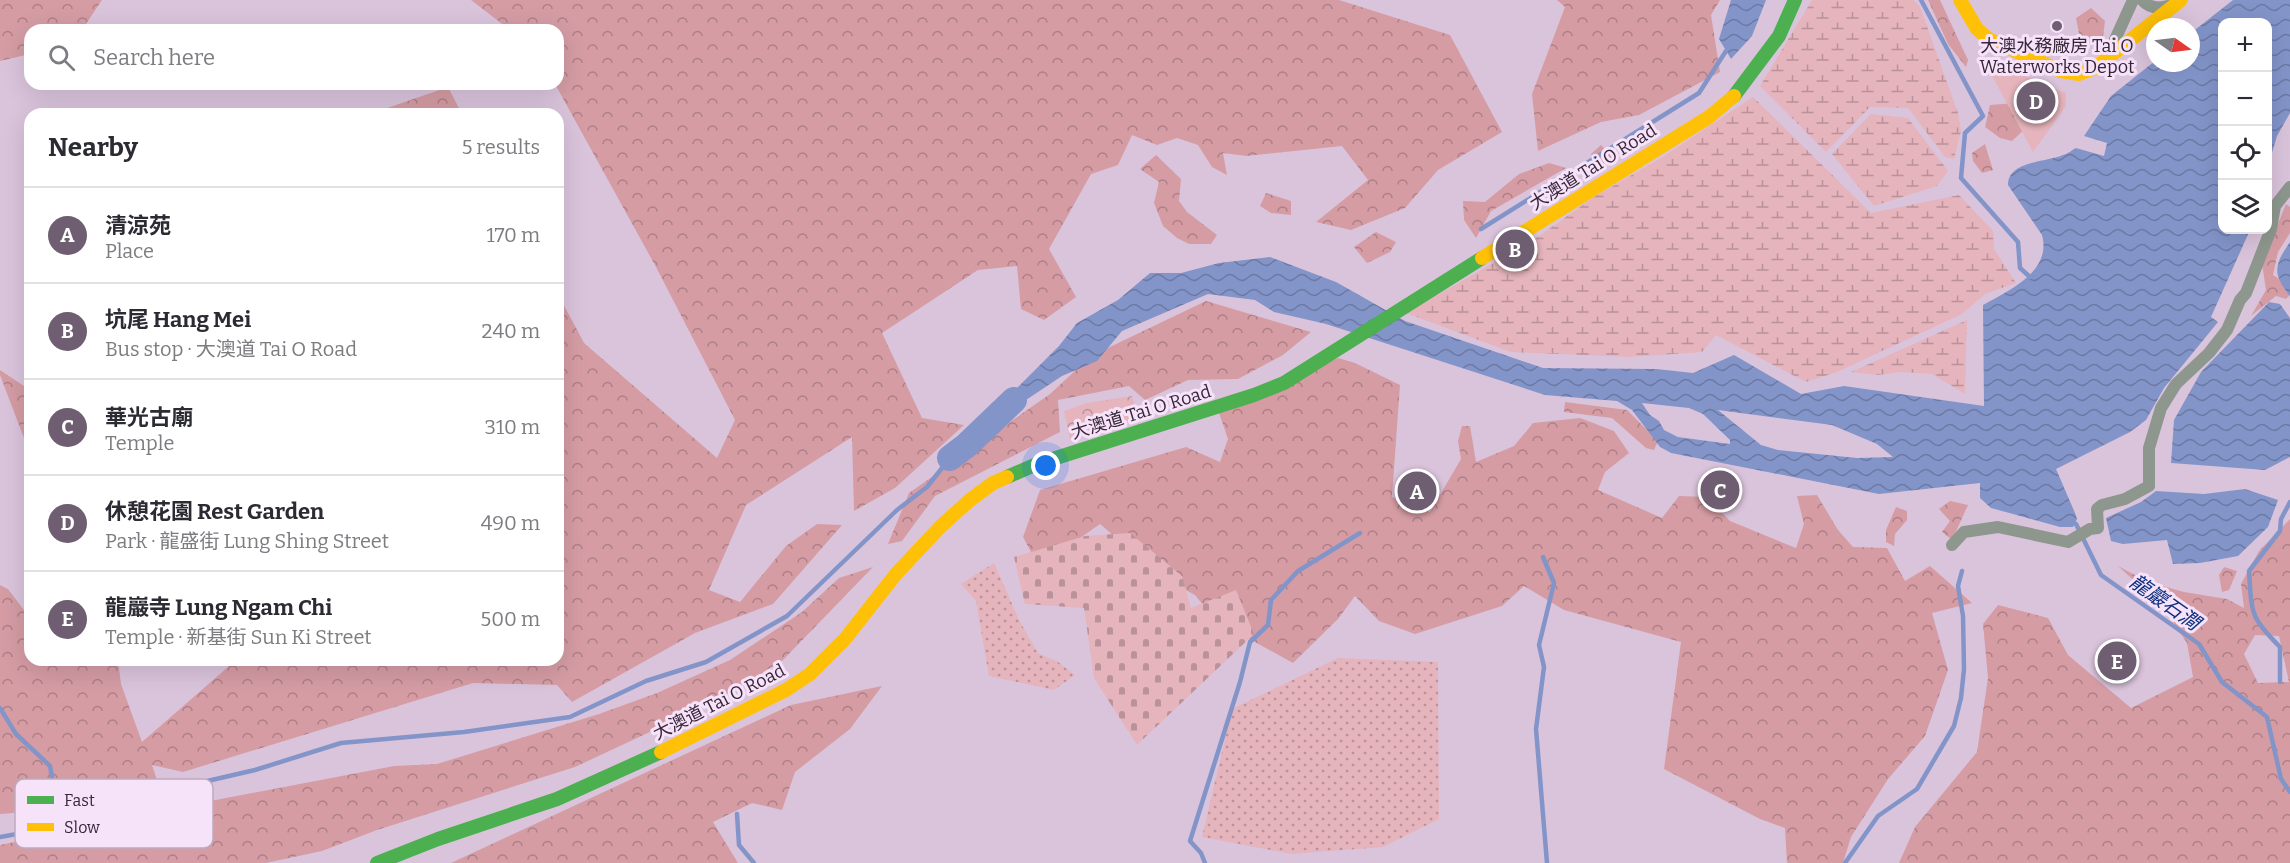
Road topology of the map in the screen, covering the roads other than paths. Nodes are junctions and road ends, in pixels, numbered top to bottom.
1 (1795, 0) edge
2 (1960, 0) edge
3 (2133, 0) edge
4 (2142, 0) edge
5 (2179, 1) edge
6 (2107, 58) junction
7 (2290, 187) edge
8 (1952, 545) dead end
9 (377, 863) edge

1 - 9 main road, 大澳道 Tai O Road
2 - 6 main road
3 - 6 street
4 - 5 street
5 - 6 main road
7 - 8 street

